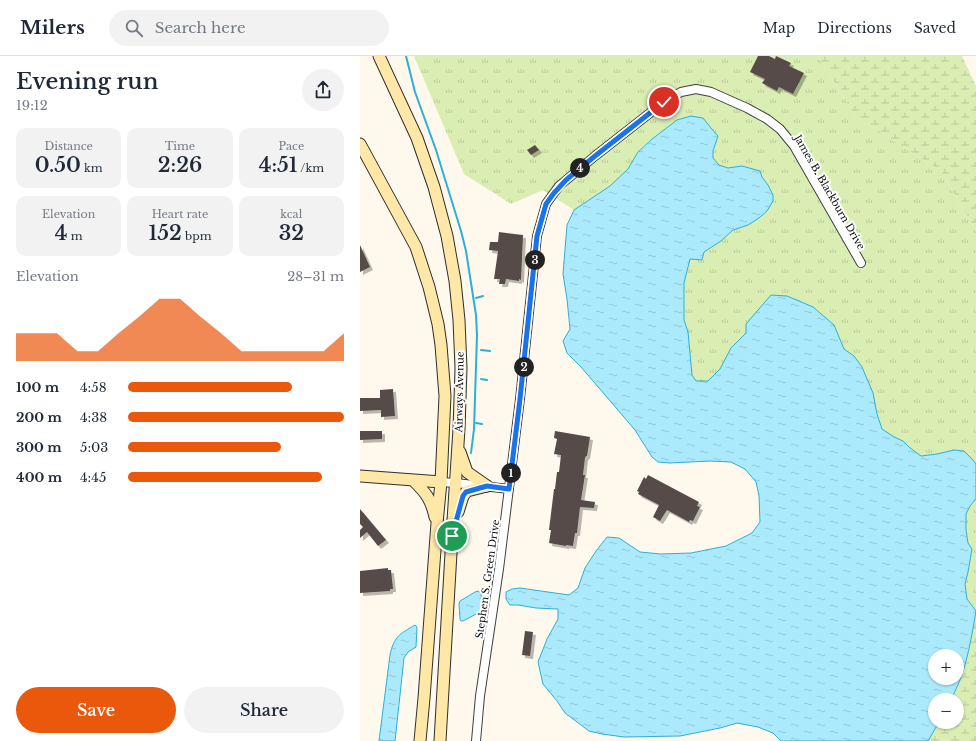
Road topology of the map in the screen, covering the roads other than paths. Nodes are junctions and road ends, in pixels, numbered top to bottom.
1 (379, 56) edge
2 (360, 144) edge
3 (861, 263) dead end
4 (458, 445) junction
5 (442, 459) junction
6 (360, 476) edge
7 (414, 481) junction
8 (441, 482) junction
9 (456, 483) junction
10 (487, 486) junction
11 (509, 489) junction
12 (437, 523) junction
13 (452, 536) junction
14 (420, 741) edge
15 (440, 741) edge
16 (476, 741) edge

1 - 4 main road, Airways Avenue
2 - 5 main road, Airways Avenue
3 - 11 street, James B. Blackburn Drive
4 - 9 main road, Airways Avenue
4 - 10 main road
5 - 7 main road
5 - 8 main road, Airways Avenue
6 - 7 main road
7 - 8 main road
7 - 12 main road
8 - 9 street
8 - 12 main road, Airways Avenue
9 - 10 street
9 - 13 main road, Airways Avenue
10 - 11 street
10 - 13 main road
11 - 16 street, Stephen S. Green Drive
12 - 14 main road, Airways Avenue
13 - 15 main road, Airways Avenue

